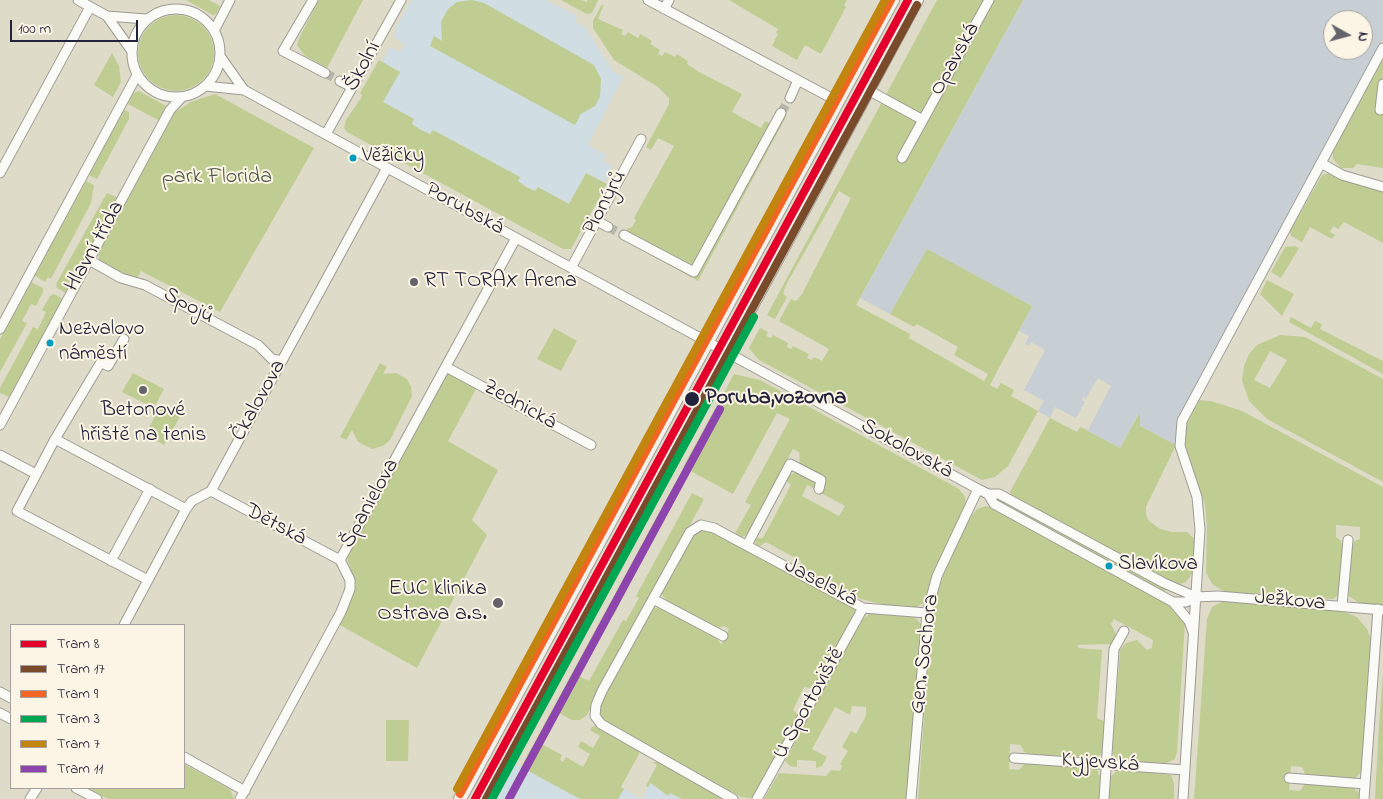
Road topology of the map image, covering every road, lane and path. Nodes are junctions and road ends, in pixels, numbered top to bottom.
1 (78, 0) edge
2 (178, 0) edge
3 (230, 0) edge
4 (313, 0) edge
5 (401, 0) edge
6 (648, 0) edge
7 (669, 0) edge
8 (893, 0) edge
9 (917, 0) edge
10 (989, 0) edge
11 (90, 7) junction
12 (170, 9) junction
13 (664, 9) junction
14 (107, 16) junction
15 (146, 20) junction
16 (214, 30) junction
17 (1383, 48) edge
18 (131, 50) junction
19 (220, 56) junction
20 (325, 73) tunnel mouth
21 (137, 75) junction
22 (340, 80) tunnel mouth
23 (798, 80) junction
24 (1383, 84) edge
25 (205, 86) junction
26 (352, 87) junction
27 (244, 90) junction
28 (868, 90) junction
29 (182, 97) junction
30 (790, 98) tunnel mouth
31 (837, 101) junction
32 (1380, 110) dead end
33 (781, 113) tunnel mouth
34 (923, 120) junction
35 (326, 134) junction
36 (641, 139) dead end
37 (902, 158) dead end
38 (1321, 163) junction
39 (387, 168) junction
40 (0, 173) edge
41 (1383, 187) edge
42 (597, 221) junction
43 (608, 227) tunnel mouth
44 (624, 235) tunnel mouth
45 (516, 238) junction
46 (89, 260) junction
47 (571, 268) junction
48 (0, 329) edge
49 (124, 339) dead end
50 (706, 343) junction
51 (723, 352) junction
52 (282, 361) junction
53 (446, 366) junction
54 (0, 425) edge
55 (55, 439) junction
56 (591, 445) dead end
57 (0, 455) edge
58 (36, 474) junction
59 (150, 489) junction
60 (819, 489) dead end
61 (978, 489) junction
62 (210, 491) junction
63 (988, 494) junction
64 (186, 508) junction
65 (1348, 540) dead end
66 (747, 545) junction
67 (111, 560) junction
68 (340, 560) junction
69 (148, 580) junction
70 (1196, 597) junction
71 (653, 599) junction
72 (1173, 602) junction
73 (1342, 606) junction
74 (863, 608) junction
75 (1380, 609) edge
76 (927, 613) junction
77 (125, 624) edge
78 (1124, 630) dead end
79 (1194, 634) junction
80 (723, 636) dead end
81 (185, 758) edge
82 (1014, 758) dead end
83 (1106, 765) junction
84 (1186, 770) junction
85 (1289, 778) dead end
86 (1365, 784) junction
87 (78, 789) edge
88 (242, 795) edge
89 (97, 799) edge
90 (460, 799) edge
91 (486, 799) edge
92 (734, 799) edge
93 (757, 799) edge
94 (911, 799) edge
95 (1104, 799) edge
96 (1183, 799) edge
97 (1364, 799) edge

1 - 11 street
2 - 12 street
3 - 16 street
4 - 20 street
5 - 26 street, Školní
6 - 13 street
7 - 13 street
8 - 31 main road
9 - 28 main road
10 - 34 street, Opavská
11 - 14 street
11 - 40 street
12 - 15 street
12 - 16 street
13 - 23 street
14 - 15 street
14 - 18 street
15 - 18 street
16 - 19 street
17 - 38 street
18 - 21 street
19 - 25 street
19 - 27 street
21 - 29 street
21 - 48 street, Hlavní třída
22 - 26 street
23 - 30 street
23 - 31 street
24 - 32 street
25 - 27 street, Porubská
25 - 29 street
26 - 35 street, Školní
27 - 35 street, Porubská
28 - 34 street, Opavská
28 - 51 main road
29 - 46 street, Hlavní třída
31 - 50 main road
33 - 44 street
34 - 37 street, Opavská
35 - 39 street, Porubská
36 - 42 street, Pionýrů
38 - 41 street
38 - 70 street
39 - 45 street, Porubská
39 - 52 street, Čkalovova
42 - 43 street
42 - 47 street, Pionýrů
45 - 47 street, Porubská
45 - 53 street, Španielova
46 - 52 street, Spojů
46 - 54 street, Hlavní třída
47 - 50 street, Porubská
49 - 55 street
50 - 51 street, Porubská
50 - 90 main road
51 - 61 street, Sokolovská
51 - 91 main road
52 - 62 street, Čkalovova
53 - 56 street, Zednická
53 - 68 street, Španielova
55 - 58 street
55 - 59 street
57 - 58 street
58 - 67 street
59 - 64 street
59 - 67 street
60 - 66 street
61 - 63 street, Sokolovská
61 - 76 street, Gen. Sochora
62 - 64 street, Čkalovova
62 - 68 street, Dětská
63 - 70 street, Sokolovská
63 - 72 street, Sokolovská
64 - 69 street, Čkalovova
65 - 73 street
66 - 71 street, Jaselská
66 - 74 street, Jaselská
67 - 69 street
68 - 88 street, Španielova
69 - 77 street, Čkalovova
70 - 72 street
70 - 73 street, Ježkova
70 - 79 street
71 - 80 street
71 - 92 street
72 - 79 street, Sokolovská
73 - 75 street, Ježkova
74 - 76 street, Jaselská
74 - 93 street, U Sportoviště
75 - 86 street
76 - 94 street, Gen. Sochora
78 - 83 street
79 - 84 street
81 - 88 street
82 - 83 street, Kyjevská
83 - 84 street, Kyjevská
83 - 95 street
84 - 96 street
85 - 86 street
86 - 97 street
87 - 89 street

